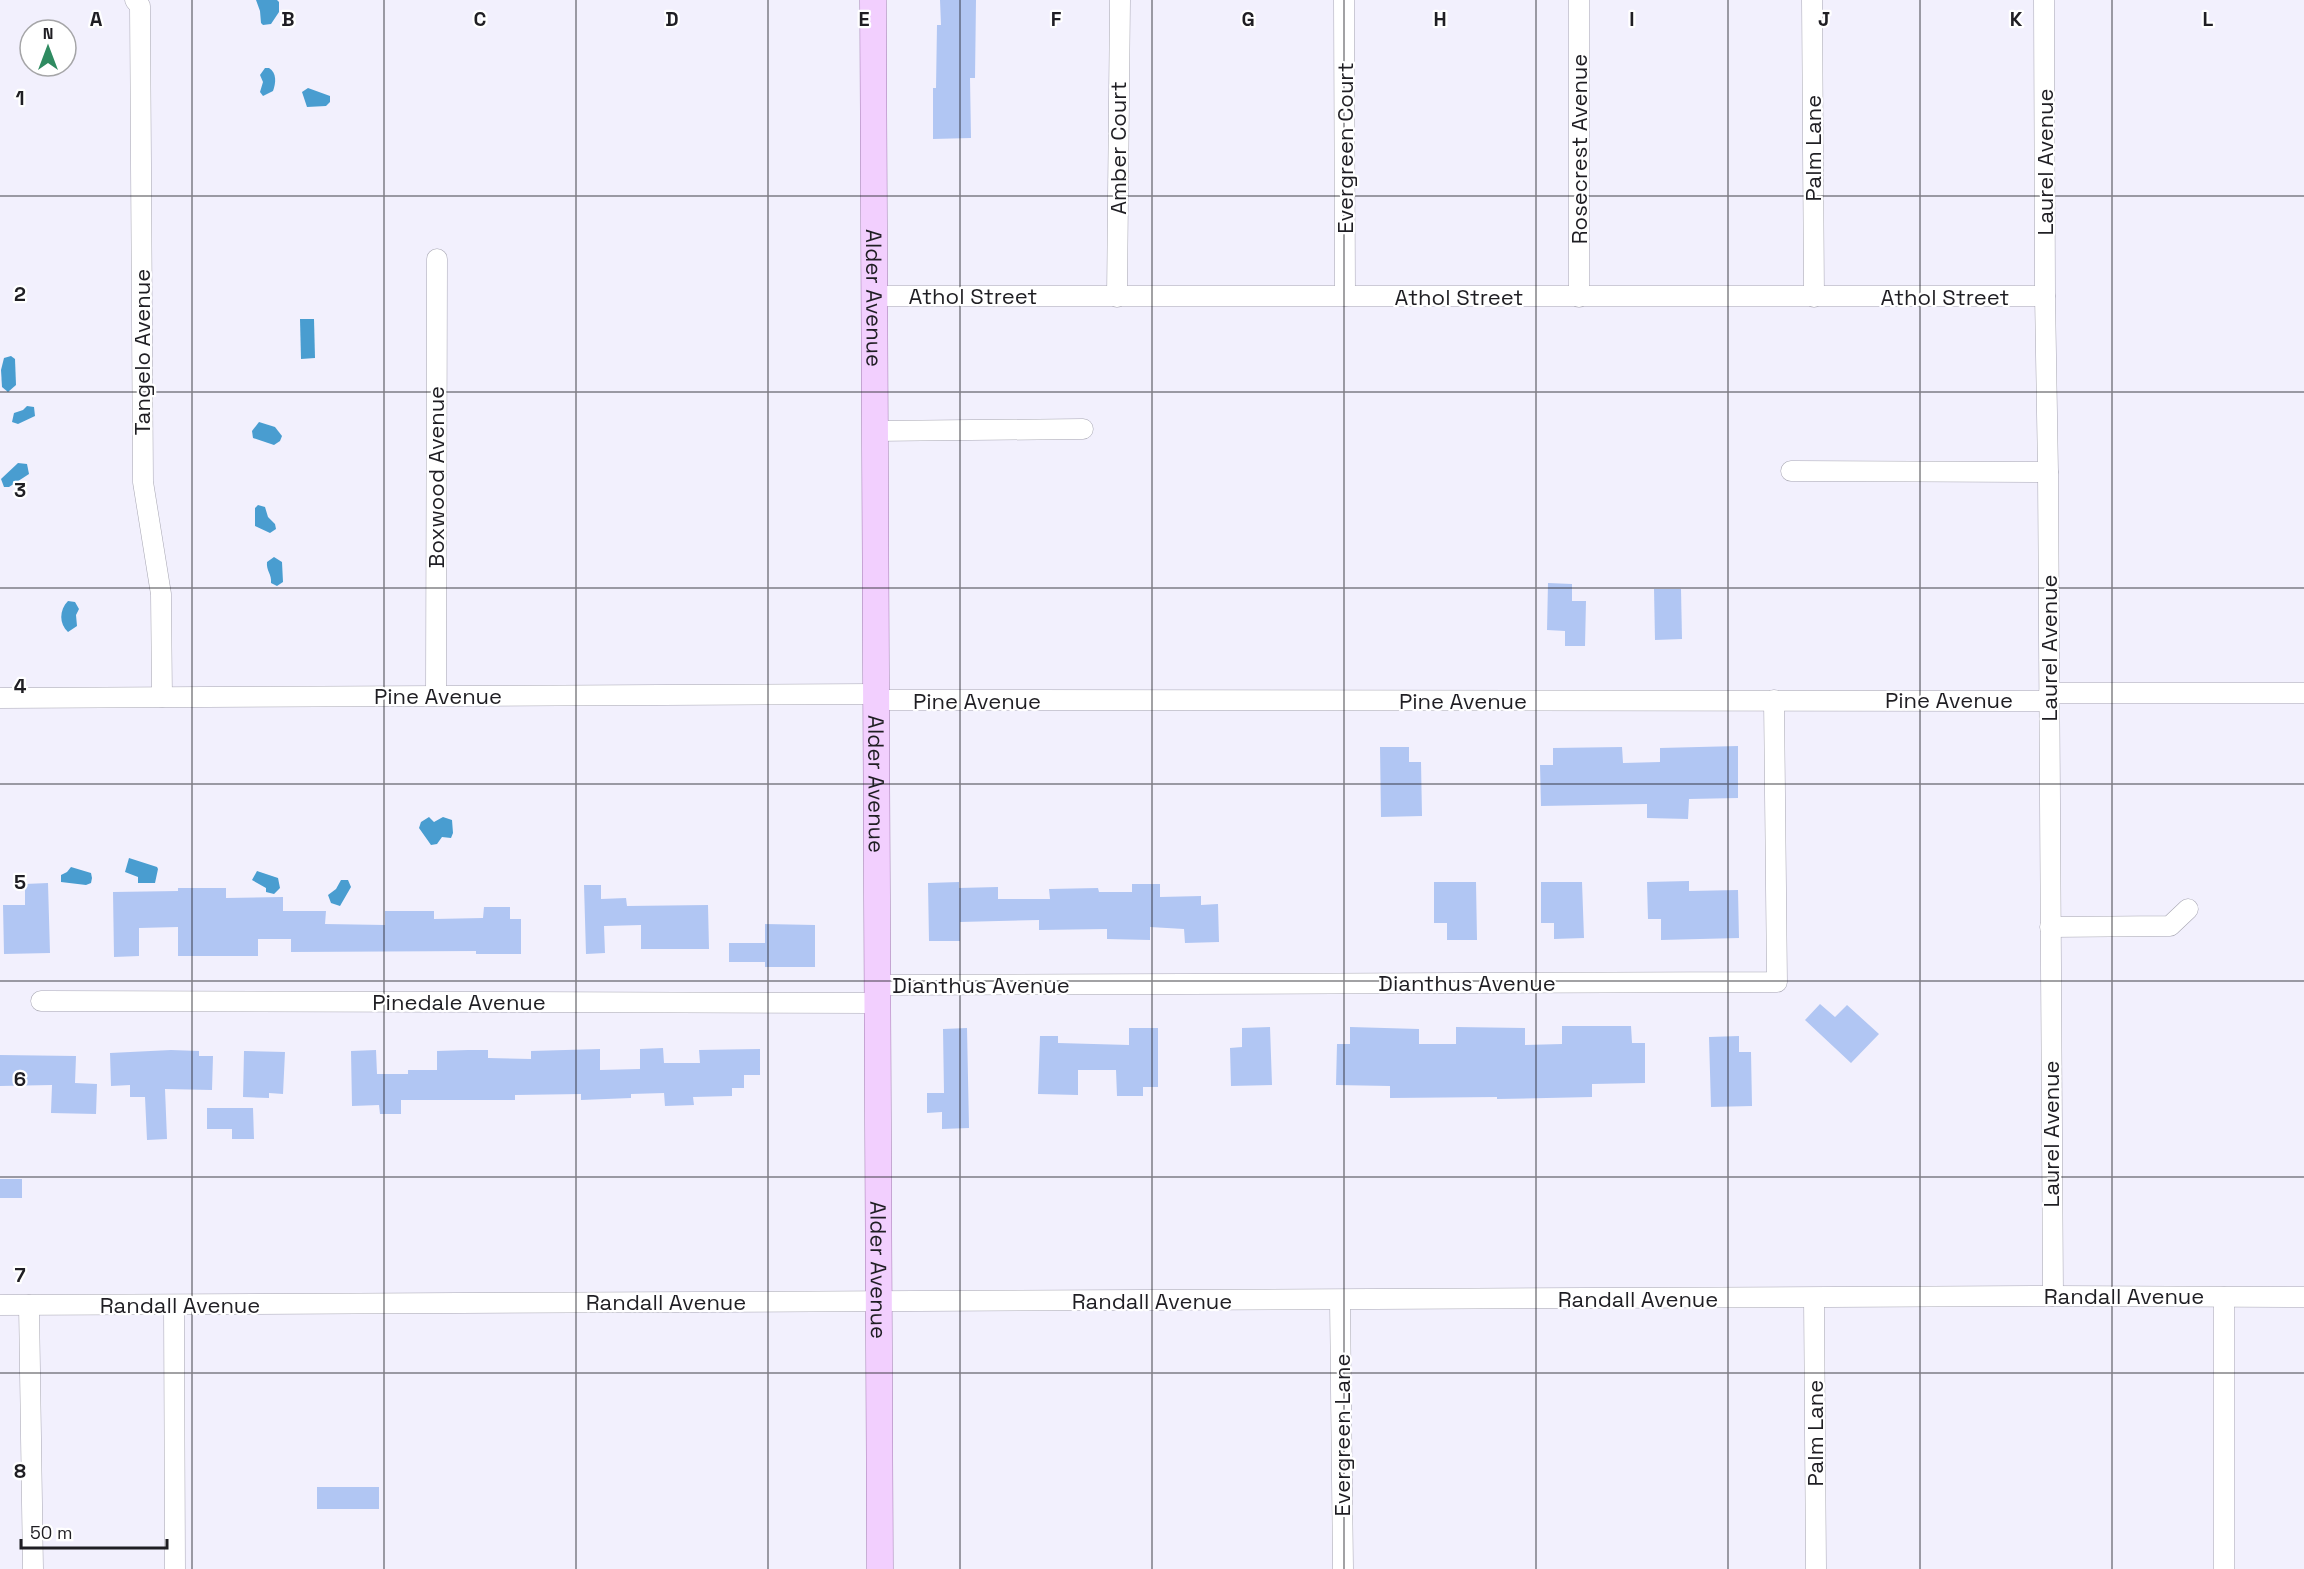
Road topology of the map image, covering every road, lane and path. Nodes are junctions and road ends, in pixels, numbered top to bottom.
1 (873, 0) edge
2 (1120, 0) edge
3 (1344, 0) edge
4 (1578, 0) edge
5 (1812, 0) edge
6 (2044, 0) edge
7 (138, 3) edge
8 (437, 259) dead end
9 (874, 296) junction
10 (1345, 296) junction
11 (2045, 296) junction
12 (1117, 297) junction
13 (1579, 297) junction
14 (1814, 297) junction
15 (1083, 429) dead end
16 (874, 431) junction
17 (1791, 471) dead end
18 (2048, 472) junction
19 (2304, 693) edge
20 (436, 696) junction
21 (162, 697) junction
22 (876, 697) junction
23 (2049, 697) junction
24 (0, 698) edge
25 (1774, 700) junction
26 (2188, 909) dead end
27 (2050, 927) junction
28 (876, 994) junction
29 (41, 1001) dead end
30 (2053, 1296) junction
31 (2224, 1297) junction
32 (2304, 1297) edge
33 (1814, 1298) junction
34 (879, 1300) junction
35 (1340, 1300) junction
36 (0, 1305) edge
37 (29, 1305) junction
38 (174, 1305) junction
39 (33, 1569) edge
40 (176, 1569) edge
41 (880, 1569) edge
42 (1342, 1569) edge
43 (1816, 1569) edge
44 (2224, 1569) edge

1 - 9 main road, Alder Avenue
2 - 12 street, Amber Court
3 - 10 street, Evergreen Court
4 - 13 street, Rosecrest Avenue
5 - 14 street, Palm Lane
6 - 11 street, Laurel Avenue
7 - 21 street, Tangelo Avenue
8 - 20 street, Boxwood Avenue
9 - 12 street, Athol Street
9 - 16 main road, Alder Avenue
10 - 12 street, Athol Street
10 - 13 street, Athol Street
11 - 14 street, Athol Street
11 - 18 street, Laurel Avenue
13 - 14 street, Athol Street
15 - 16 street
16 - 22 main road, Alder Avenue
17 - 18 street
18 - 23 street, Laurel Avenue
19 - 23 street, Pine Avenue
20 - 21 street, Pine Avenue
20 - 22 street, Pine Avenue
21 - 24 street, Pine Avenue
22 - 25 street, Pine Avenue
22 - 28 main road, Alder Avenue
23 - 25 street, Pine Avenue
23 - 27 street, Laurel Avenue
25 - 28 street, Dianthus Avenue
26 - 27 street
27 - 30 street, Laurel Avenue
28 - 29 street, Pinedale Avenue
28 - 34 main road, Alder Avenue
30 - 31 street, Randall Avenue
30 - 33 street, Randall Avenue
31 - 32 street, Randall Avenue
31 - 44 street
33 - 35 street, Randall Avenue
33 - 43 street, Palm Lane
34 - 35 street, Randall Avenue
34 - 38 street, Randall Avenue
34 - 41 main road, Alder Avenue
35 - 42 street, Evergreen Lane
36 - 37 street, Randall Avenue
37 - 38 street, Randall Avenue
37 - 39 street
38 - 40 street

